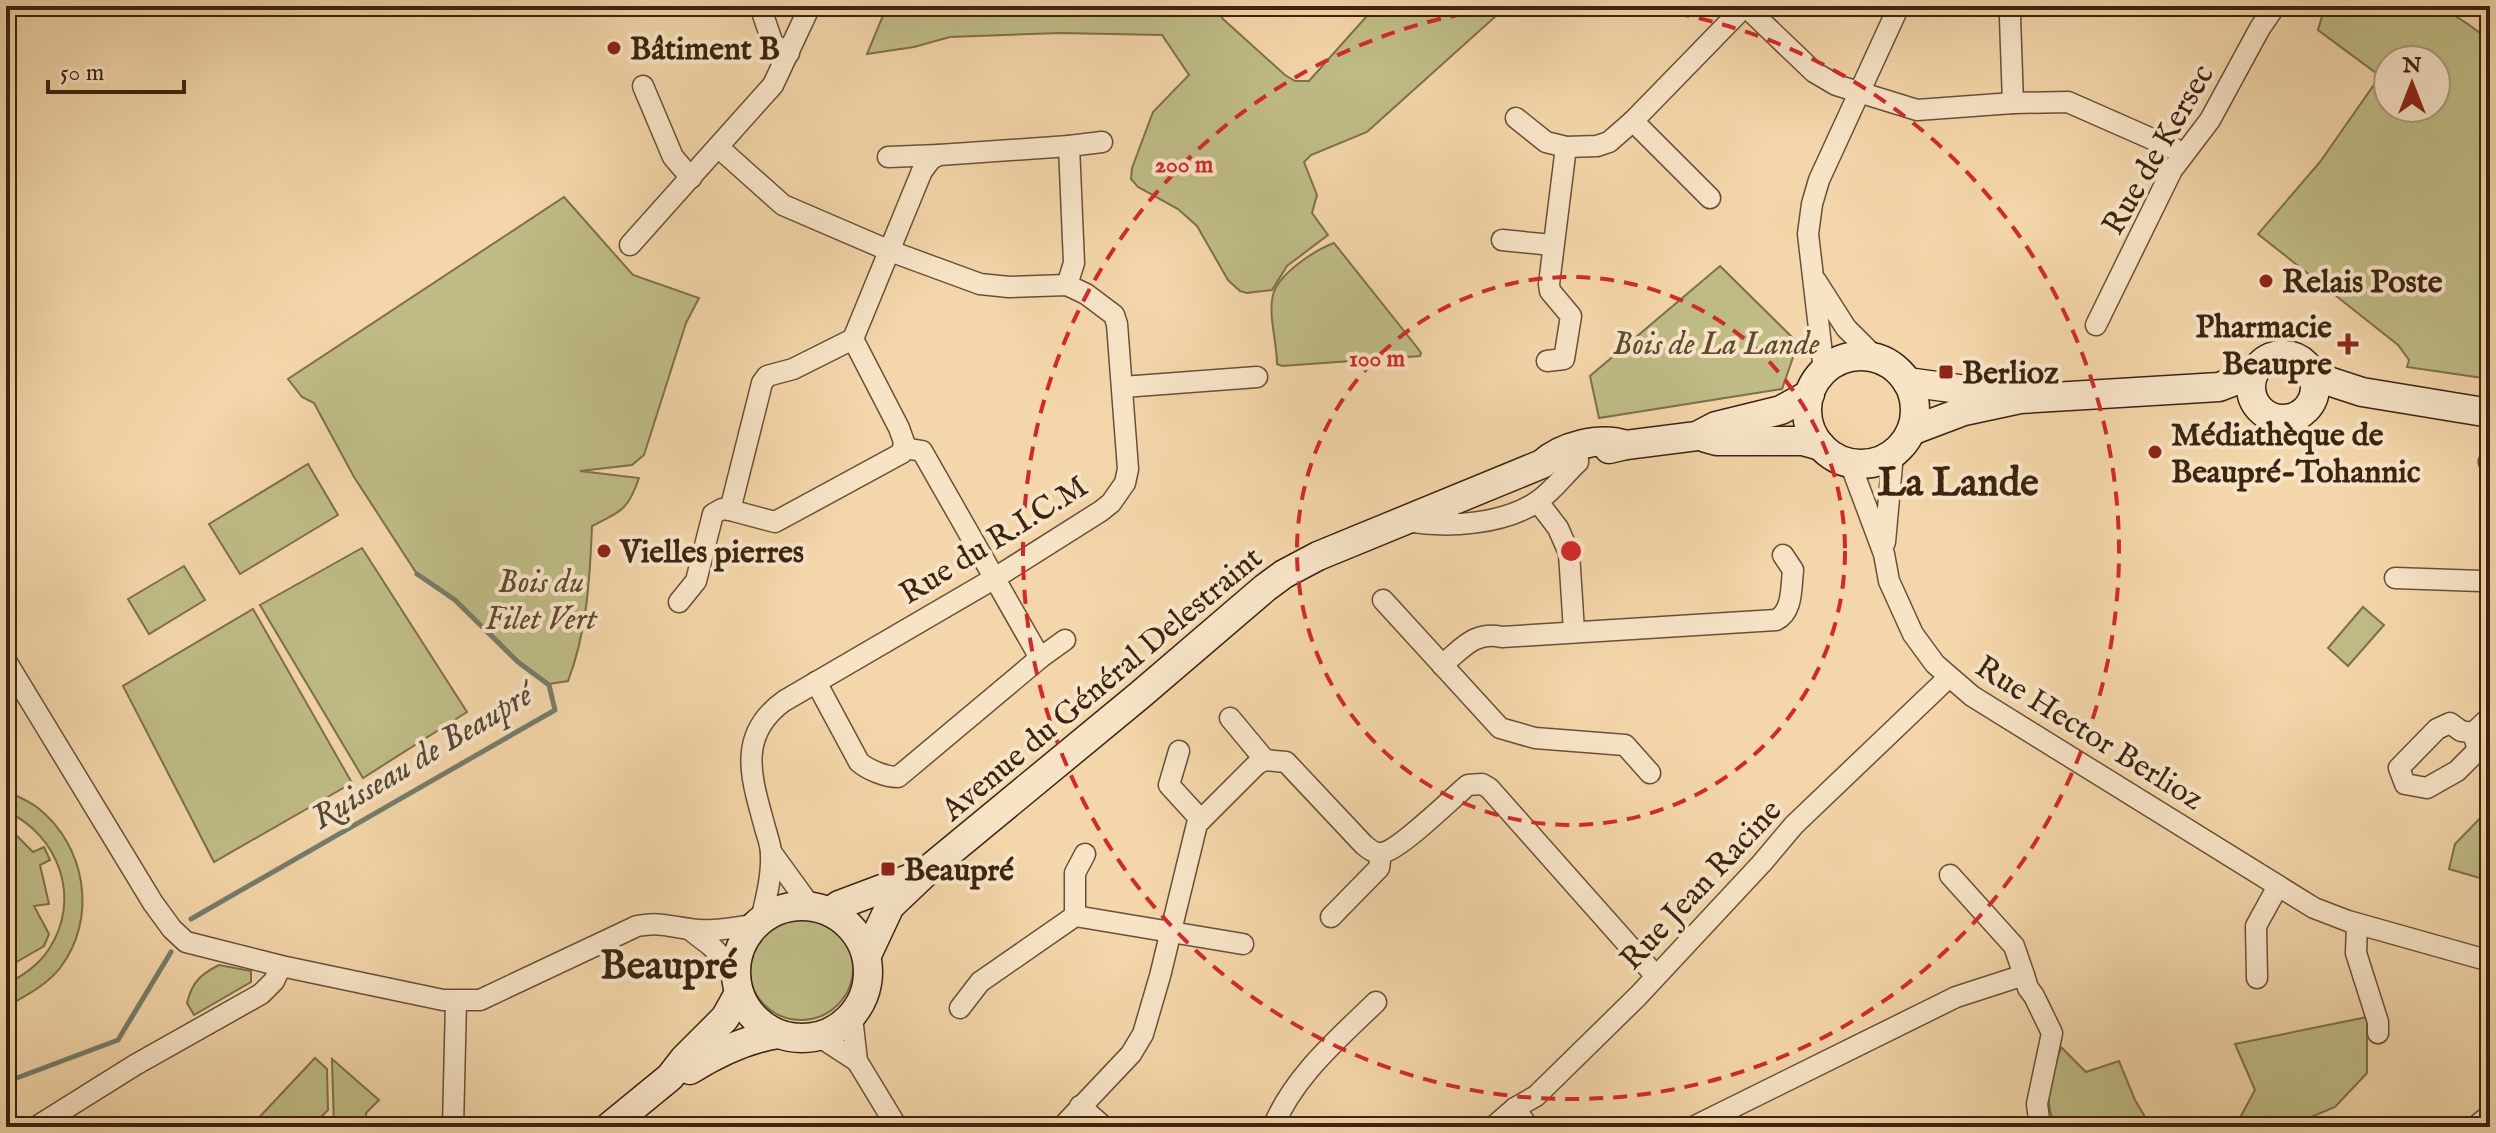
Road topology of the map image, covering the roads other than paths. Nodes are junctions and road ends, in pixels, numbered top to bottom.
1 (760, 6) edge
2 (810, 6) edge
3 (1745, 6) edge
4 (1899, 6) edge
5 (2013, 6) edge
6 (2275, 6) edge
7 (789, 53) junction
8 (643, 86) dead end
9 (1859, 92) junction
10 (2013, 103) junction
11 (1516, 118) dead end
12 (1633, 121) junction
13 (1102, 142) dead end
14 (1069, 146) junction
15 (718, 147) junction
16 (1566, 147) junction
17 (939, 155) junction
18 (2182, 155) junction
19 (888, 157) dead end
20 (691, 178) junction
21 (1710, 198) dead end
22 (1502, 240) dead end
23 (630, 245) dead end
24 (1552, 245) junction
25 (890, 251) junction
26 (1813, 277) junction
27 (1067, 285) junction
28 (2096, 325) dead end
29 (853, 339) junction
30 (1877, 359) junction
31 (1547, 361) dead end
32 (1257, 377) dead end
33 (1907, 382) junction
34 (1817, 383) junction
35 (1123, 387) junction
36 (2254, 388) junction
37 (2312, 389) junction
38 (2020, 399) junction
39 (2490, 413) edge
40 (1911, 431) junction
41 (1697, 436) junction
42 (1626, 445) junction
43 (1821, 446) junction
44 (904, 448) junction
45 (1893, 454) junction
46 (1578, 456) junction
47 (1850, 463) junction
48 (1542, 464) junction
49 (1538, 502) junction
50 (730, 510) junction
51 (1402, 520) junction
52 (1884, 554) junction
53 (1783, 555) dead end
54 (995, 578) junction
55 (2395, 578) dead end
56 (2490, 583) edge
57 (1383, 600) dead end
58 (679, 602) dead end
59 (1574, 631) junction
60 (1065, 640) dead end
61 (1040, 658) junction
62 (6, 661) edge
63 (1442, 665) junction
64 (1949, 677) junction
65 (816, 682) junction
66 (2490, 717) edge
67 (1230, 718) dead end
68 (2473, 733) dead end
69 (1179, 751) dead end
70 (1265, 760) junction
71 (1650, 773) dead end
72 (1201, 820) junction
73 (771, 852) junction
74 (1381, 853) junction
75 (1085, 854) dead end
76 (929, 869) junction
77 (1950, 875) dead end
78 (2278, 886) junction
79 (820, 909) junction
80 (1075, 916) junction
81 (1331, 917) dead end
82 (758, 923) junction
83 (2357, 924) junction
84 (689, 929) junction
85 (1169, 933) junction
86 (1243, 944) dead end
87 (867, 955) junction
88 (2490, 961) edge
89 (281, 966) junction
90 (1655, 975) junction
91 (2024, 975) junction
92 (2257, 978) dead end
93 (737, 982) junction
94 (456, 1001) junction
95 (1376, 1002) dead end
96 (960, 1008) dead end
97 (852, 1017) junction
98 (2378, 1033) dead end
99 (778, 1034) junction
100 (820, 1037) junction
101 (857, 1061) junction
102 (670, 1077) junction
103 (1080, 1106) junction
104 (1515, 1108) junction
105 (2490, 1115) edge
106 (36, 1127) edge
107 (453, 1127) edge
108 (609, 1127) edge
109 (897, 1127) edge
110 (1062, 1127) edge
111 (1104, 1127) edge
112 (1273, 1127) edge
113 (1493, 1127) edge
114 (1528, 1127) edge
115 (1693, 1127) edge
116 (2040, 1127) edge
117 (2475, 1127) edge

1 - 7 street
2 - 7 street
3 - 9 street
3 - 12 street
4 - 9 street
5 - 10 street
6 - 18 street, Rue de Kersec
7 - 15 street
8 - 20 street
9 - 10 street
9 - 26 street
10 - 18 street
11 - 16 street
12 - 16 street
12 - 21 street
13 - 14 street
14 - 17 street
14 - 27 street
15 - 20 street
15 - 25 street
16 - 24 street
17 - 19 street
17 - 25 street
18 - 28 street, Rue de Kersec
20 - 23 street
22 - 24 street
24 - 31 street
25 - 27 street
25 - 29 street
26 - 30 street
26 - 34 street
27 - 35 street, Rue du R.I.C.M
29 - 44 street
29 - 50 street
30 - 33 street
30 - 34 street
32 - 35 street
33 - 38 street
33 - 40 street
34 - 41 street, Avenue du Général Delestraint
34 - 43 street
35 - 54 street, Rue du R.I.C.M
36 - 37 street
36 - 37 street
36 - 38 street
37 - 39 street
38 - 40 street
40 - 45 street
41 - 42 street, Avenue du Général Delestraint
41 - 43 street, Avenue du Général Delestraint
42 - 46 street, Avenue du Général Delestraint
42 - 48 street, Avenue du Général Delestraint
43 - 47 street
44 - 50 street
44 - 54 street
45 - 47 street
45 - 52 street, Rue Hector Berlioz
46 - 48 street, Avenue du Général Delestraint
46 - 49 street
47 - 52 street, Rue Hector Berlioz
48 - 51 street, Avenue du Général Delestraint
49 - 51 street
49 - 59 street
50 - 58 street
51 - 76 street, Avenue du Général Delestraint
52 - 64 street, Rue Hector Berlioz
53 - 59 street
54 - 61 street
54 - 65 street, Rue du R.I.C.M
55 - 56 street
57 - 63 street
59 - 63 street
60 - 61 street
61 - 65 street
62 - 89 street
63 - 71 street
64 - 78 street, Rue Hector Berlioz
64 - 90 street, Rue Jean Racine
65 - 73 street, Rue du R.I.C.M
66 - 68 street
67 - 70 street
69 - 72 street
70 - 72 street
70 - 74 street
72 - 85 street
73 - 79 street, Rue du R.I.C.M
73 - 82 street, Rue du R.I.C.M
74 - 81 street
74 - 90 street
75 - 80 street
76 - 79 street, Avenue du Général Delestraint
76 - 87 street, Avenue du Général Delestraint
77 - 91 street
78 - 83 street, Rue Hector Berlioz
78 - 92 street
79 - 82 street
79 - 87 street
80 - 85 street
80 - 96 street
82 - 84 street
82 - 93 street
83 - 88 street, Rue Hector Berlioz
83 - 98 street
84 - 93 street
84 - 94 street
85 - 86 street
85 - 103 street
87 - 97 street
89 - 94 street
89 - 106 street
90 - 104 street, Rue Jean Racine
91 - 115 street
91 - 116 street
93 - 99 street
93 - 102 street
94 - 107 street
95 - 112 street
97 - 100 street
97 - 101 street
99 - 100 street
99 - 102 street
100 - 101 street
101 - 109 street
102 - 108 street
103 - 110 street
103 - 111 street
104 - 113 street, Rue Jean Racine
104 - 114 street
105 - 117 street

